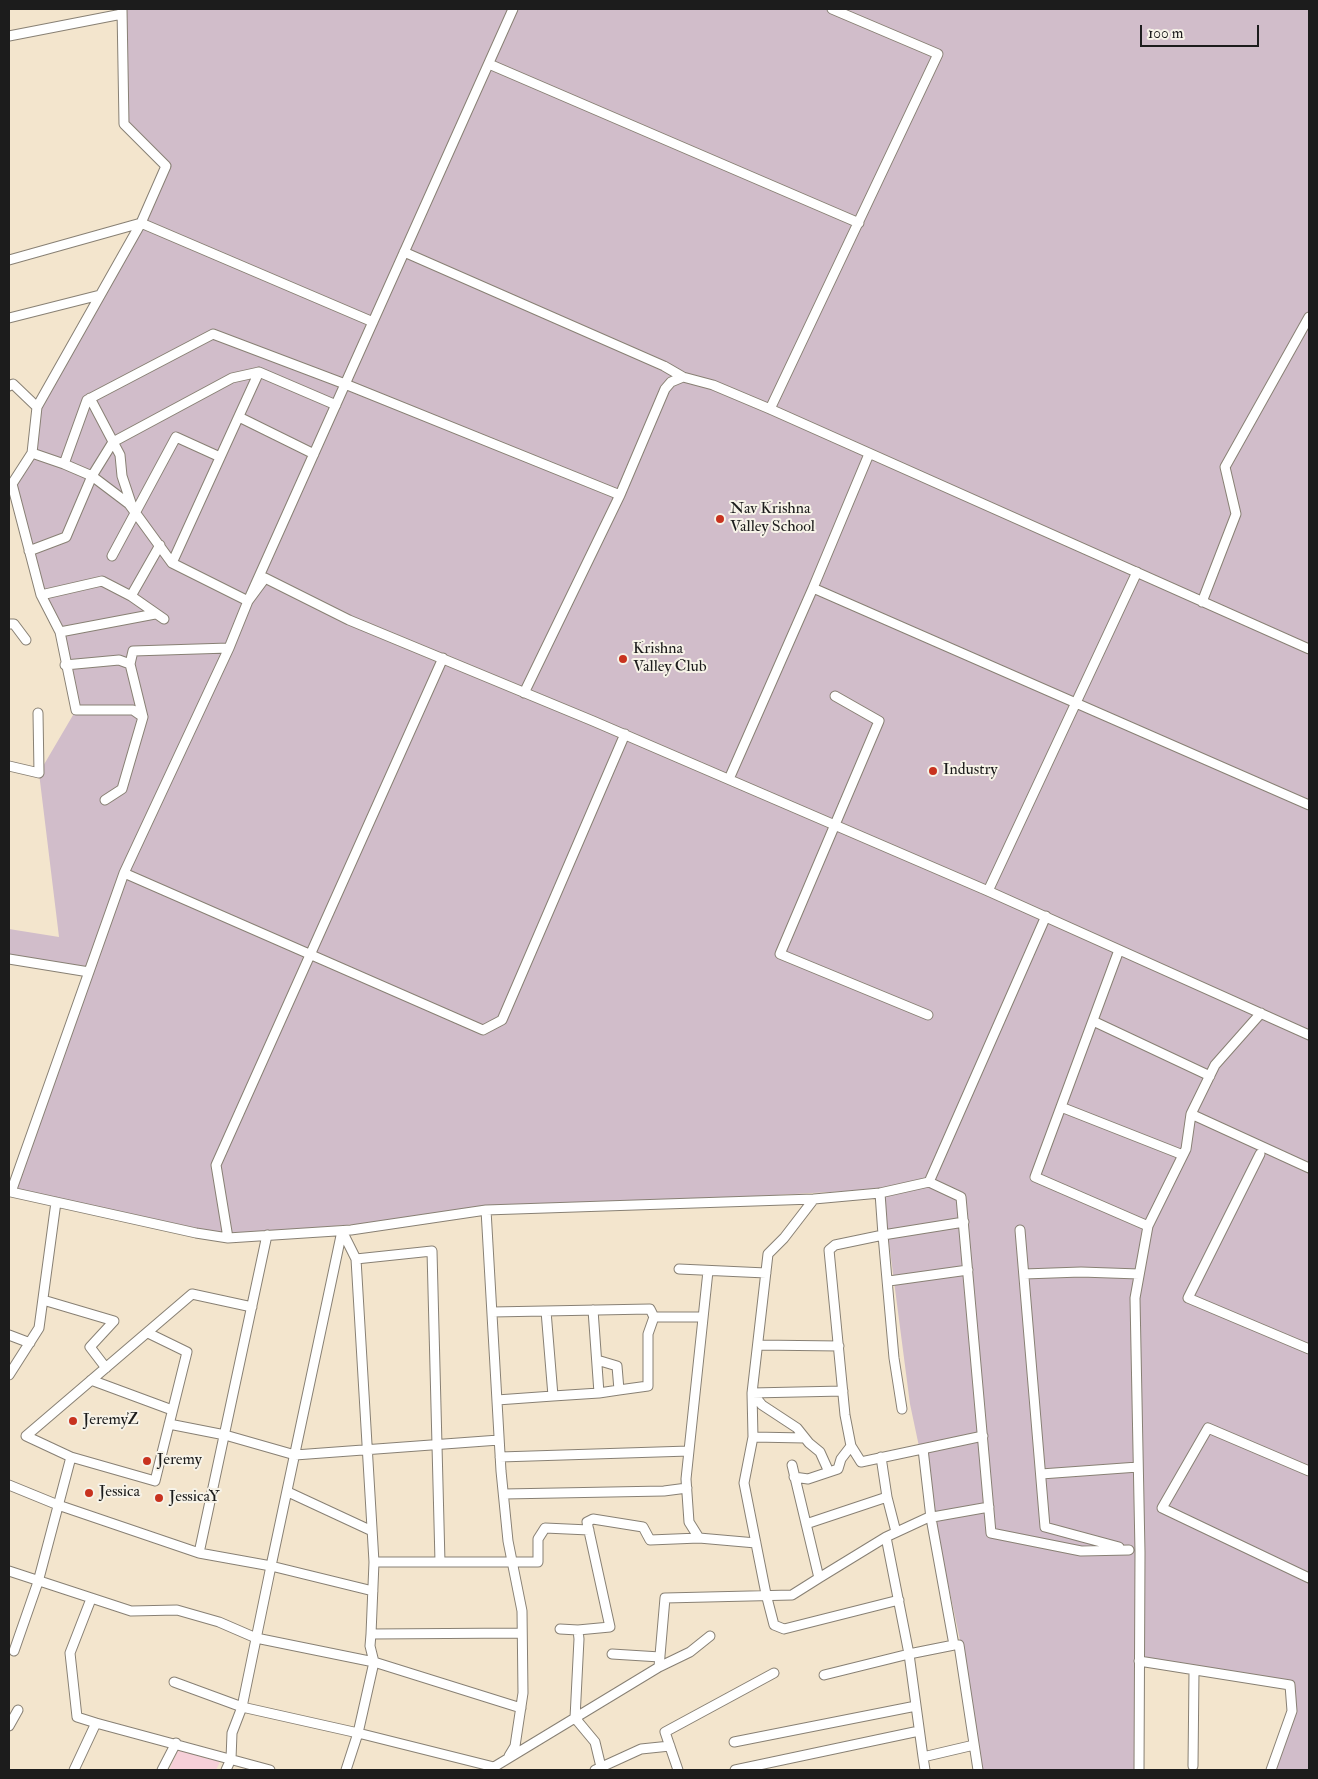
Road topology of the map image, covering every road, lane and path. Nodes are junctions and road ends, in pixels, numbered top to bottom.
1 (514, 9) edge
2 (832, 9) edge
3 (122, 12) edge
4 (9, 36) edge
5 (489, 64) junction
6 (141, 222) junction
7 (859, 222) junction
8 (404, 252) junction
9 (9, 260) edge
10 (100, 295) junction
11 (1309, 317) edge
12 (9, 318) edge
13 (373, 322) junction
14 (259, 372) junction
15 (683, 377) junction
16 (345, 384) junction
17 (9, 386) edge
18 (90, 398) junction
19 (336, 405) junction
20 (37, 407) junction
21 (770, 409) junction
22 (239, 417) junction
23 (113, 442) junction
24 (32, 453) junction
25 (314, 454) junction
26 (869, 454) junction
27 (220, 457) junction
28 (64, 464) junction
29 (92, 476) junction
30 (10, 486) edge
31 (620, 495) junction
32 (134, 511) junction
33 (160, 545) junction
34 (29, 551) junction
35 (112, 556) dead end
36 (172, 563) junction
37 (1137, 572) junction
38 (813, 588) junction
39 (41, 596) junction
40 (131, 596) junction
41 (248, 601) junction
42 (1202, 602) junction
43 (9, 624) edge
44 (60, 632) junction
45 (26, 640) dead end
46 (229, 648) junction
47 (1309, 649) edge
48 (443, 658) junction
49 (130, 664) junction
50 (65, 665) junction
51 (524, 693) junction
52 (835, 696) dead end
53 (1077, 704) junction
54 (38, 713) dead end
55 (143, 717) junction
56 (625, 734) junction
57 (9, 766) edge
58 (729, 779) junction
59 (105, 800) dead end
60 (1309, 805) edge
61 (835, 825) junction
62 (124, 873) junction
63 (988, 891) junction
64 (1046, 916) junction
65 (1119, 950) junction
66 (310, 954) junction
67 (9, 959) edge
68 (89, 972) junction
69 (1261, 1013) junction
70 (928, 1015) dead end
71 (1093, 1021) junction
72 (1309, 1035) edge
73 (1210, 1076) junction
74 (1061, 1107) junction
75 (1191, 1114) junction
76 (1260, 1154) dead end
77 (1183, 1155) junction
78 (1309, 1168) edge
79 (930, 1182) junction
80 (10, 1192) edge
81 (880, 1193) junction
82 (814, 1199) junction
83 (56, 1202) junction
84 (486, 1210) junction
85 (964, 1222) junction
86 (1148, 1226) junction
87 (1020, 1230) dead end
88 (342, 1231) junction
89 (268, 1235) junction
90 (883, 1235) junction
91 (228, 1238) junction
92 (356, 1259) junction
93 (679, 1269) dead end
94 (968, 1270) junction
95 (708, 1271) junction
96 (766, 1273) junction
97 (1024, 1274) junction
98 (1139, 1274) junction
99 (888, 1281) junction
100 (43, 1300) junction
101 (252, 1307) junction
102 (593, 1310) junction
103 (546, 1311) junction
104 (492, 1312) junction
105 (654, 1317) junction
106 (703, 1317) junction
107 (148, 1332) junction
108 (9, 1335) edge
109 (30, 1343) junction
110 (758, 1345) junction
111 (839, 1346) junction
112 (1309, 1349) edge
113 (597, 1360) junction
114 (106, 1368) junction
115 (9, 1375) edge
116 (91, 1380) junction
117 (618, 1390) junction
118 (844, 1391) junction
119 (599, 1393) junction
120 (752, 1393) junction
121 (553, 1396) junction
122 (497, 1400) junction
123 (902, 1409) dead end
124 (172, 1410) junction
125 (169, 1424) junction
126 (225, 1435) junction
127 (983, 1436) junction
128 (753, 1437) junction
129 (805, 1438) junction
130 (499, 1440) junction
131 (438, 1445) junction
132 (851, 1446) junction
133 (922, 1449) junction
134 (368, 1450) junction
135 (689, 1451) junction
136 (295, 1455) junction
137 (71, 1457) junction
138 (500, 1457) junction
139 (881, 1457) junction
140 (792, 1465) dead end
141 (1138, 1467) junction
142 (1309, 1471) edge
143 (829, 1472) junction
144 (1040, 1474) junction
145 (794, 1476) junction
146 (9, 1485) edge
147 (687, 1488) junction
148 (288, 1492) junction
149 (504, 1494) junction
150 (887, 1497) junction
151 (58, 1505) junction
152 (989, 1507) junction
153 (931, 1518) junction
154 (806, 1524) junction
155 (589, 1530) junction
156 (372, 1531) junction
157 (896, 1532) junction
158 (886, 1537) junction
159 (699, 1538) junction
160 (756, 1543) junction
161 (1128, 1550) junction
162 (1140, 1552) junction
163 (199, 1553) junction
164 (374, 1562) junction
165 (440, 1562) junction
166 (512, 1562) junction
167 (271, 1566) junction
168 (9, 1571) edge
169 (819, 1578) junction
170 (1309, 1578) edge
171 (38, 1582) junction
172 (373, 1591) junction
173 (766, 1594) junction
174 (90, 1599) junction
175 (899, 1600) junction
176 (560, 1629) dead end
177 (578, 1630) junction
178 (522, 1633) junction
179 (371, 1634) junction
180 (710, 1636) dead end
181 (256, 1638) junction
182 (954, 1646) junction
183 (14, 1651) dead end
184 (612, 1654) dead end
185 (909, 1654) junction
186 (660, 1657) junction
187 (1139, 1661) junction
188 (374, 1662) junction
189 (659, 1667) junction
190 (1194, 1672) junction
191 (774, 1673) dead end
192 (824, 1675) dead end
193 (174, 1682) dead end
194 (916, 1706) junction
195 (242, 1707) junction
196 (521, 1708) junction
197 (18, 1710) dead end
198 (575, 1718) junction
199 (96, 1723) junction
200 (9, 1726) edge
201 (919, 1731) junction
202 (358, 1733) junction
203 (734, 1742) dead end
204 (176, 1743) junction
205 (974, 1745) junction
206 (670, 1746) junction
207 (923, 1757) junction
208 (231, 1759) junction
209 (507, 1759) junction
210 (1193, 1766) dead end
211 (495, 1768) edge
212 (598, 1769) edge
213 (74, 1770) edge
214 (162, 1770) edge
215 (226, 1770) edge
216 (270, 1770) edge
217 (346, 1770) edge
218 (678, 1770) edge
219 (735, 1770) edge
220 (925, 1770) edge
221 (978, 1770) edge
222 (1139, 1770) edge
223 (1270, 1770) edge

1 - 5 street
2 - 7 street
3 - 4 street
3 - 6 street
5 - 7 street
5 - 8 street
6 - 9 street
6 - 10 street
6 - 13 street
7 - 21 street
8 - 13 street
8 - 15 street
10 - 12 street
10 - 20 street
11 - 42 street
13 - 16 street
14 - 19 street
14 - 22 street
14 - 23 street
15 - 21 street
15 - 31 street
16 - 18 street
16 - 19 street
16 - 31 street
17 - 20 street
18 - 23 street
18 - 28 street
19 - 25 street
20 - 24 street
21 - 26 street
22 - 25 street
22 - 27 street
23 - 29 street
23 - 32 street
24 - 28 street
24 - 30 street
25 - 41 street
26 - 37 street
26 - 38 street
27 - 32 street
27 - 36 street
28 - 29 street
29 - 32 street
29 - 34 street
30 - 34 street
31 - 51 street
32 - 33 street
32 - 35 street
33 - 36 street
33 - 40 street
34 - 39 street
36 - 41 street
37 - 42 street
37 - 53 street
38 - 53 street
38 - 58 street
39 - 40 street
39 - 44 street
40 - 44 street
41 - 46 street
41 - 48 street
42 - 47 street
43 - 45 street
44 - 50 street
46 - 49 street
46 - 62 street
48 - 51 street
48 - 66 street
49 - 50 street
49 - 55 street
50 - 55 street
51 - 56 street
52 - 61 street
53 - 60 street
53 - 63 street
54 - 57 street
55 - 59 street
56 - 58 street
56 - 66 street
58 - 61 street
61 - 63 street
61 - 70 street
62 - 66 street
62 - 68 street
63 - 64 street
64 - 65 street
64 - 79 street
65 - 69 street
65 - 71 street
66 - 91 street
67 - 68 street
68 - 80 street
69 - 72 street
69 - 73 street
71 - 73 street
71 - 74 street
73 - 75 street
74 - 77 street
74 - 86 street
75 - 77 street
75 - 78 street
76 - 112 street
77 - 86 street
79 - 81 street
79 - 85 street
80 - 83 street
81 - 82 street
81 - 90 street
82 - 84 street
82 - 96 street
83 - 91 street
83 - 100 street
84 - 88 street
84 - 104 street
85 - 90 street
85 - 94 street
86 - 98 street
87 - 97 street
88 - 89 street
88 - 92 street
88 - 136 street
89 - 91 street
89 - 101 street
90 - 99 street
90 - 111 street
92 - 131 street
92 - 134 street
93 - 95 street
94 - 99 street
94 - 127 street
95 - 96 street
95 - 106 street
96 - 110 street
97 - 98 street
97 - 144 street
98 - 141 street
99 - 123 street
100 - 109 street
100 - 114 street
101 - 107 street
101 - 126 street
102 - 103 street
102 - 105 street
102 - 113 street
103 - 104 street
103 - 121 street
104 - 122 street
105 - 106 street
105 - 117 street
106 - 135 street
107 - 114 street
107 - 124 street
108 - 109 street
109 - 115 street
110 - 111 street
110 - 120 street
111 - 118 street
113 - 117 street
113 - 119 street
114 - 116 street
116 - 124 street
116 - 137 street
117 - 119 street
118 - 120 street
118 - 132 street
119 - 121 street
120 - 128 street
120 - 129 street
121 - 122 street
122 - 130 street
124 - 125 street
125 - 126 street
125 - 137 street
126 - 136 street
126 - 163 street
127 - 133 street
127 - 152 street
128 - 129 street
128 - 160 street
129 - 143 street
130 - 131 street
130 - 138 street
131 - 134 street
131 - 165 street
132 - 139 street
132 - 143 street
133 - 139 street
133 - 153 street
134 - 136 street
134 - 156 street
135 - 138 street
135 - 147 street
136 - 148 street
137 - 151 street
138 - 149 street
139 - 150 street
140 - 145 street
141 - 144 street
141 - 162 street
142 - 170 street
143 - 145 street
144 - 161 street
145 - 154 street
146 - 151 street
147 - 149 street
147 - 159 street
148 - 156 street
148 - 167 street
149 - 166 street
150 - 154 street
150 - 157 street
151 - 163 street
151 - 171 street
152 - 153 street
152 - 161 street
153 - 157 street
153 - 182 street
154 - 169 street
155 - 159 street
155 - 166 street
155 - 177 street
156 - 164 street
157 - 158 street
158 - 169 street
158 - 175 street
159 - 160 street
160 - 173 street
161 - 162 street
162 - 187 street
163 - 167 street
164 - 165 street
164 - 172 street
165 - 166 street
166 - 178 street
167 - 172 street
167 - 181 street
168 - 171 street
169 - 173 street
171 - 174 street
171 - 183 street
172 - 179 street
173 - 175 street
173 - 186 street
174 - 181 street
174 - 199 street
175 - 185 street
176 - 177 street
177 - 198 street
178 - 179 street
178 - 196 street
179 - 188 street
180 - 189 street
181 - 188 street
181 - 195 street
182 - 185 street
182 - 205 street
184 - 186 street
185 - 192 street
185 - 194 street
186 - 189 street
187 - 190 street
187 - 222 street
188 - 196 street
188 - 202 street
189 - 198 street
190 - 210 street
190 - 223 street
191 - 206 street
193 - 195 street
194 - 201 street
194 - 203 street
195 - 202 street
195 - 208 street
196 - 209 street
197 - 200 street
198 - 209 street
198 - 212 street
199 - 204 street
199 - 213 street
201 - 207 street
201 - 219 street
202 - 211 street
202 - 217 street
204 - 208 street
204 - 214 street
205 - 207 street
205 - 221 street
206 - 212 street
206 - 218 street
207 - 220 street
208 - 215 street
208 - 216 street
209 - 211 street

